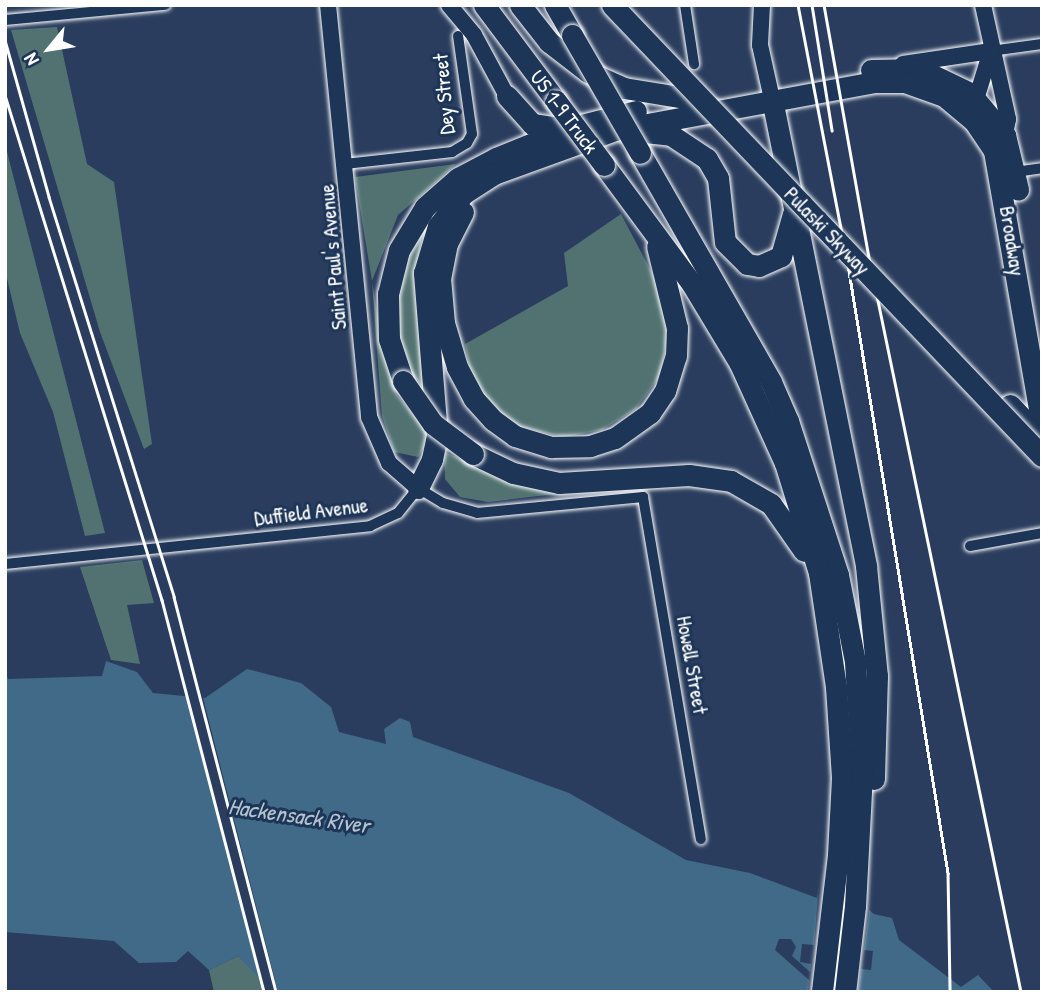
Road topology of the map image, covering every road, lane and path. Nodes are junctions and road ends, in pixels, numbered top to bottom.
1 (165, 5) edge
2 (328, 5) edge
3 (449, 5) edge
4 (484, 5) edge
5 (498, 5) edge
6 (520, 5) edge
7 (555, 5) edge
8 (612, 5) edge
9 (628, 5) edge
10 (685, 5) edge
11 (761, 5) edge
12 (984, 5) edge
13 (5, 20) edge
14 (458, 36) dead end
15 (1042, 44) edge
16 (991, 51) junction
17 (694, 64) dead end
18 (895, 67) junction
19 (1002, 81) junction
20 (770, 92) junction
21 (507, 96) junction
22 (562, 99) junction
23 (692, 99) junction
24 (977, 107) junction
25 (570, 128) junction
26 (615, 130) junction
27 (1005, 135) junction
28 (609, 162) junction
29 (503, 163) junction
30 (345, 164) junction
31 (1042, 168) edge
32 (1015, 172) junction
33 (794, 210) junction
34 (645, 218) junction
35 (695, 269) junction
36 (1042, 336) edge
37 (1034, 375) junction
38 (1042, 399) edge
39 (1042, 427) edge
40 (1042, 439) edge
41 (1042, 456) edge
42 (418, 488) junction
43 (1042, 533) edge
44 (970, 546) dead end
45 (5, 564) edge
46 (824, 607) junction
47 (701, 839) dead end
48 (849, 856) junction
49 (855, 906) junction
50 (822, 992) edge
51 (845, 992) edge

1 - 13 street
2 - 30 street, Saint Paul's Avenue
3 - 21 street
4 - 22 highway, US 1-9 Truck
5 - 22 highway
6 - 23 highway
7 - 35 highway, bridge
8 - 41 highway, Pulaski Skyway, bridge
9 - 40 highway, Pulaski Skyway
10 - 17 street
11 - 20 street
12 - 16 street
14 - 30 street, Dey Street
15 - 16 street
16 - 18 street
16 - 19 street
16 - 24 street
18 - 20 highway
18 - 24 highway
19 - 24 street
19 - 27 street
20 - 23 highway
20 - 24 highway
20 - 26 highway
20 - 33 highway
21 - 25 highway
21 - 29 highway
22 - 28 highway
23 - 25 highway
24 - 27 highway
24 - 37 highway, Broadway
25 - 29 highway
26 - 29 highway
26 - 33 highway
27 - 32 highway, Broadway
28 - 34 highway, US 1-9 Truck
28 - 35 highway
29 - 34 highway
29 - 42 highway
29 - 46 highway, bridge
30 - 42 street, Saint Paul's Avenue
31 - 32 street
32 - 36 highway, Broadway
33 - 49 highway
34 - 35 highway, US 1-9 Truck
35 - 46 highway
35 - 48 highway
37 - 38 highway
37 - 39 highway
42 - 45 street, Duffield Avenue
42 - 47 street, Howell Street
43 - 44 street
46 - 48 highway
48 - 49 highway
48 - 50 highway
49 - 51 highway

